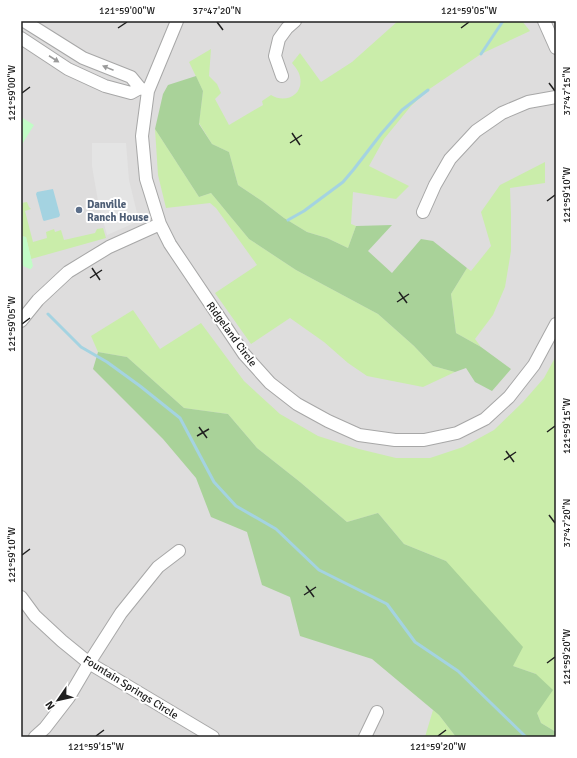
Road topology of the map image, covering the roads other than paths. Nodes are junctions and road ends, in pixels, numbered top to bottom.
1 (24, 21) edge
2 (177, 21) edge
3 (295, 21) edge
4 (544, 21) edge
5 (21, 38) edge
6 (556, 48) edge
7 (282, 76) dead end
8 (144, 90) junction
9 (556, 97) edge
10 (423, 212) dead end
11 (160, 224) junction
12 (21, 321) edge
13 (556, 324) edge
14 (179, 551) dead end
15 (21, 597) edge
16 (89, 663) junction
17 (377, 712) dead end
18 (210, 736) edge
19 (36, 737) edge
20 (365, 737) edge

8 -> 1 street
2 - 8 street, Ridgeland Circle
3 - 7 street
4 - 6 street
5 -> 8 street
8 - 11 street, Ridgeland Circle
9 - 10 street
11 - 12 street
11 - 13 street, Ridgeland Circle
14 - 16 street
15 - 16 street, Fountain Springs Circle
16 - 18 street, Fountain Springs Circle
16 - 19 street
17 - 20 street

